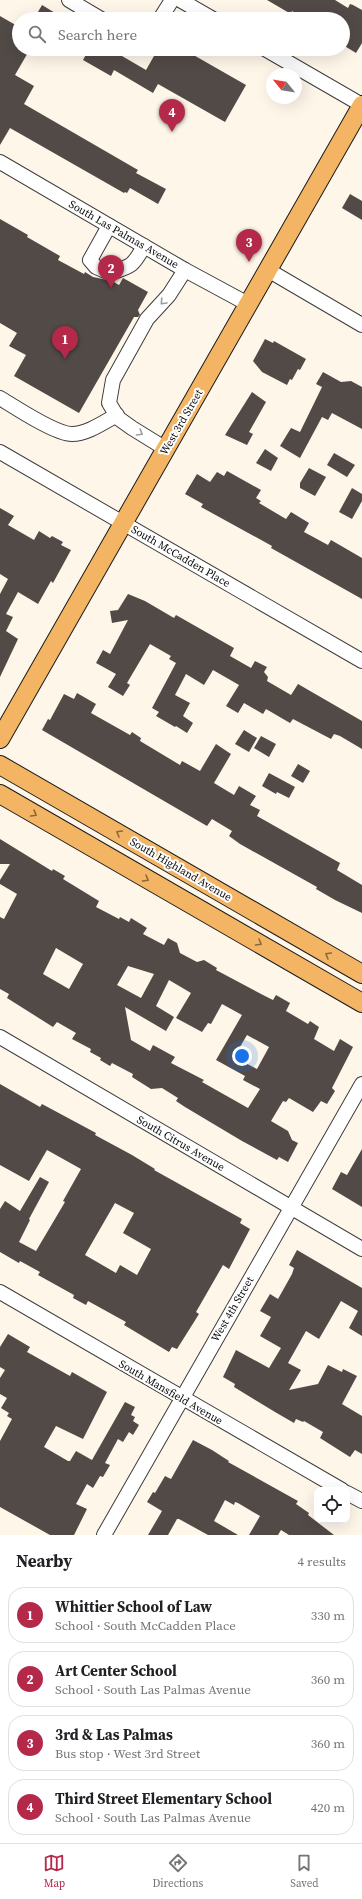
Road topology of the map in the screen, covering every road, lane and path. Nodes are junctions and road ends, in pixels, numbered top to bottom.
1 (69, 0) edge
2 (172, 0) edge
3 (180, 0) edge
4 (89, 12) edge
5 (164, 12) edge
6 (200, 12) edge
7 (277, 56) edge
8 (362, 105) edge
9 (0, 162) edge
10 (109, 226) junction
11 (144, 246) junction
12 (185, 270) junction
13 (268, 270) junction
14 (248, 304) junction
15 (362, 325) edge
16 (0, 398) edge
17 (117, 415) junction
18 (166, 449) junction
19 (0, 452) edge
20 (123, 523) junction
21 (362, 662) edge
22 (0, 739) edge
23 (0, 765) edge
24 (0, 794) edge
25 (362, 974) edge
26 (362, 1003) edge
27 (0, 1037) edge
28 (362, 1084) edge
29 (291, 1208) junction
30 (362, 1248) edge
31 (0, 1292) edge
32 (182, 1398) junction
33 (337, 1487) edge
34 (350, 1495) edge
35 (362, 1501) edge
36 (104, 1535) edge

1 - 4 street
2 - 5 street
3 - 6 street
7 - 8 street
8 - 13 main road, West 3rd Street
9 - 10 street, South Las Palmas Avenue
10 - 11 street, South Las Palmas Avenue
10 - 11 street
11 - 12 street, South Las Palmas Avenue
12 - 14 street, South Las Palmas Avenue
12 -> 17 street
13 - 14 main road, West 3rd Street
13 - 15 street
14 - 18 main road, West 3rd Street
16 - 17 street
17 -> 18 street
18 - 20 main road, West 3rd Street
19 - 20 street, South McCadden Place
20 - 21 street, South McCadden Place
20 - 22 main road, West 3rd Street
25 -> 23 main road, South Highland Avenue
24 -> 26 main road
27 - 29 street, South Citrus Avenue
28 - 29 street, West 4th Street
29 - 30 street, South Citrus Avenue
29 - 32 street, West 4th Street
31 - 32 street, South Mansfield Avenue
32 - 33 street, South Mansfield Avenue
32 - 36 street, West 4th Street
34 - 35 street

